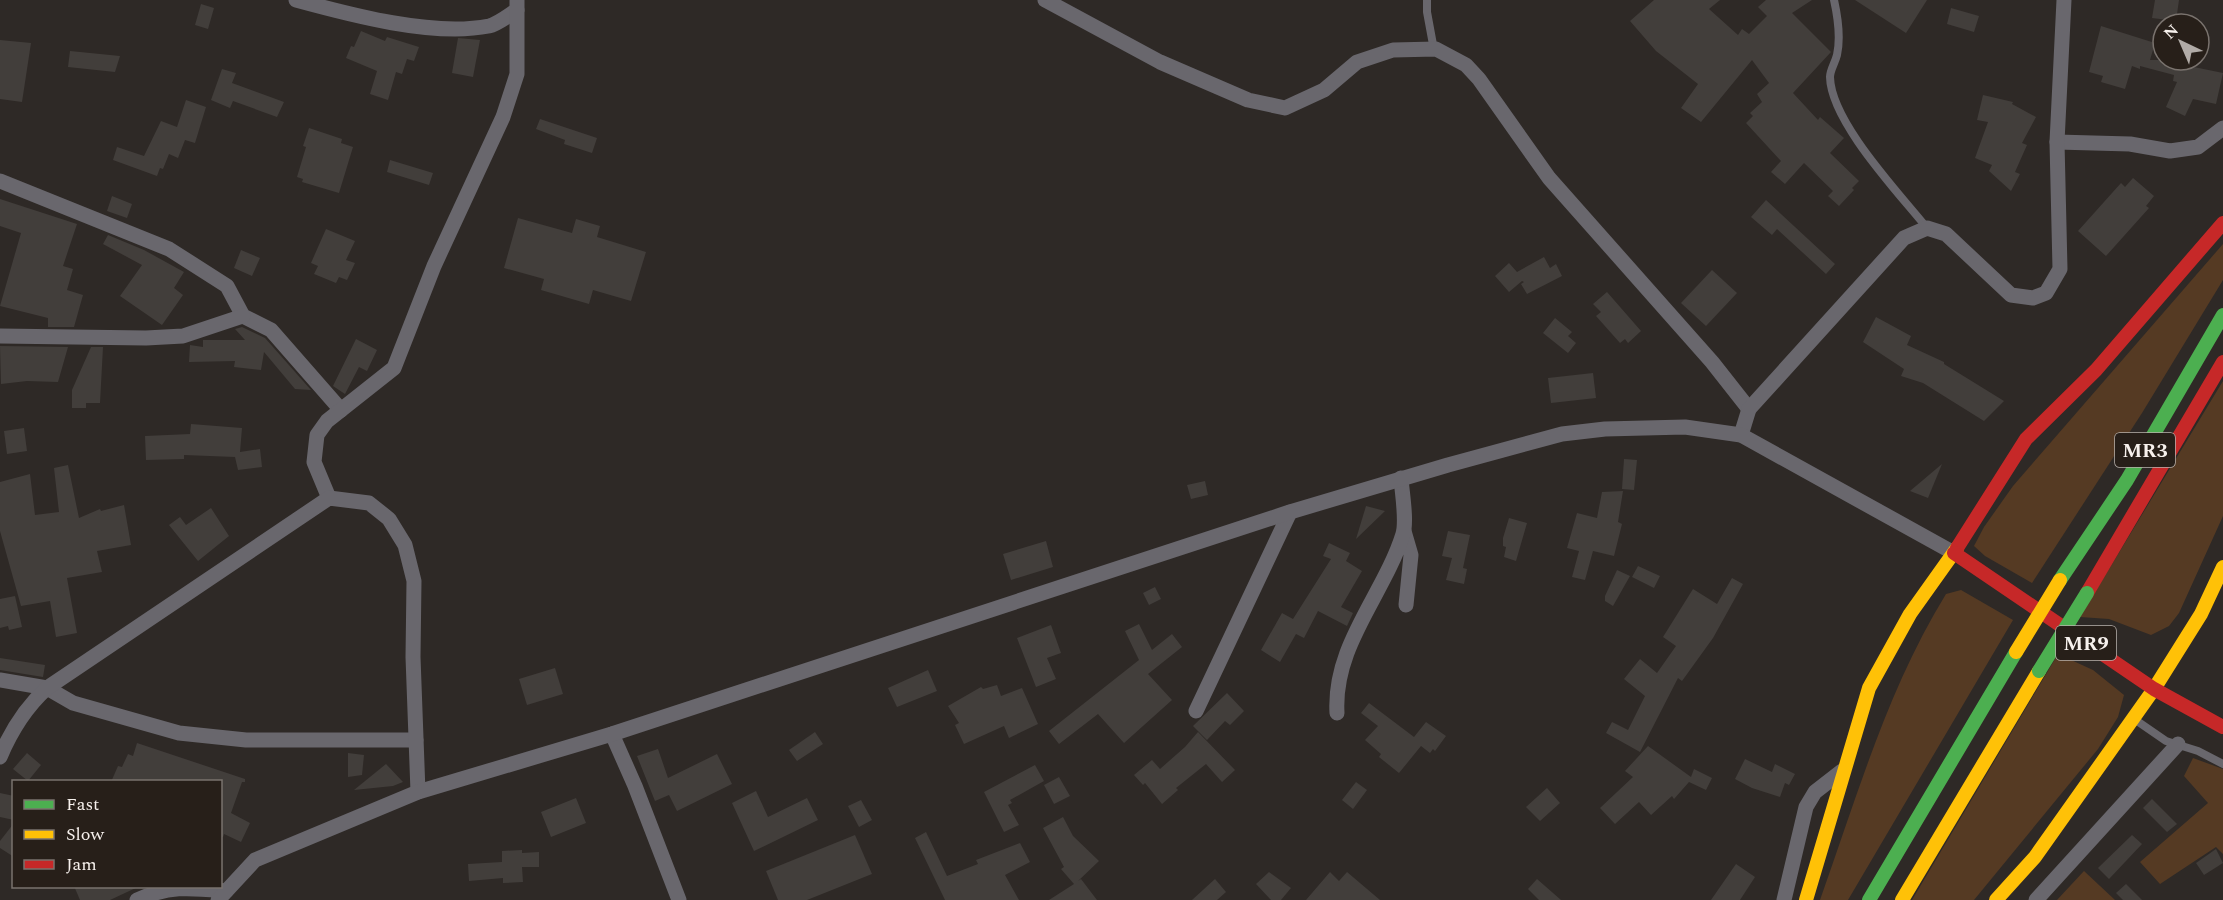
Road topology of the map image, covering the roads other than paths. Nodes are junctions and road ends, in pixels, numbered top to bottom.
1 (296, 0) edge
2 (1045, 0) edge
3 (1427, 0) edge
4 (1834, 0) edge
5 (2064, 0) edge
6 (517, 5) edge
7 (1434, 50) junction
8 (2223, 128) edge
9 (2057, 142) junction
10 (0, 181) edge
11 (2223, 223) edge
12 (1927, 228) junction
13 (2223, 315) edge
14 (243, 316) junction
15 (0, 336) edge
16 (2223, 362) edge
17 (1749, 409) junction
18 (341, 410) junction
19 (1741, 435) junction
20 (1401, 478) junction
21 (329, 498) junction
22 (1290, 512) junction
23 (1404, 531) junction
24 (1954, 553) junction
25 (2223, 567) edge
26 (1406, 605) dead end
27 (0, 680) edge
28 (47, 688) junction
29 (2154, 689) junction
30 (1196, 711) dead end
31 (1337, 713) dead end
32 (2133, 718) junction
33 (2223, 727) edge
34 (612, 734) junction
35 (416, 741) junction
36 (2178, 744) junction
37 (0, 757) edge
38 (2223, 764) edge
39 (1845, 768) junction
40 (418, 792) junction
41 (222, 895) edge
42 (137, 900) edge
43 (679, 900) edge
44 (1784, 900) edge
45 (1806, 900) edge
46 (1869, 900) edge
47 (1902, 900) edge
48 (1996, 900) edge
49 (2036, 900) edge

1 - 6 street
2 - 7 street
3 - 7 lane
4 - 12 lane
5 - 9 street
6 - 18 street
7 - 17 street
8 - 9 street
9 - 12 street
10 - 14 street
11 - 24 main road
12 - 17 street
13 - 46 main road, MR3, bridge
14 - 15 street
14 - 18 street
16 - 47 main road, MR3, bridge
17 - 19 street
18 - 21 street
19 - 20 street
19 - 24 street
20 - 22 street
20 - 23 street
21 - 28 street
21 - 35 street
22 - 30 street
22 - 34 street
23 - 26 street
23 - 31 street
24 - 29 main road, MR9
24 - 39 main road
25 - 29 main road
27 - 28 street
28 - 35 street
28 - 37 street
29 - 32 main road
29 - 33 main road, MR9
32 - 36 lane
32 - 48 main road
34 - 40 street
34 - 43 street
35 - 40 street
36 - 38 lane
36 - 49 street
39 - 44 street
39 - 45 main road
40 - 41 street
41 - 42 street

